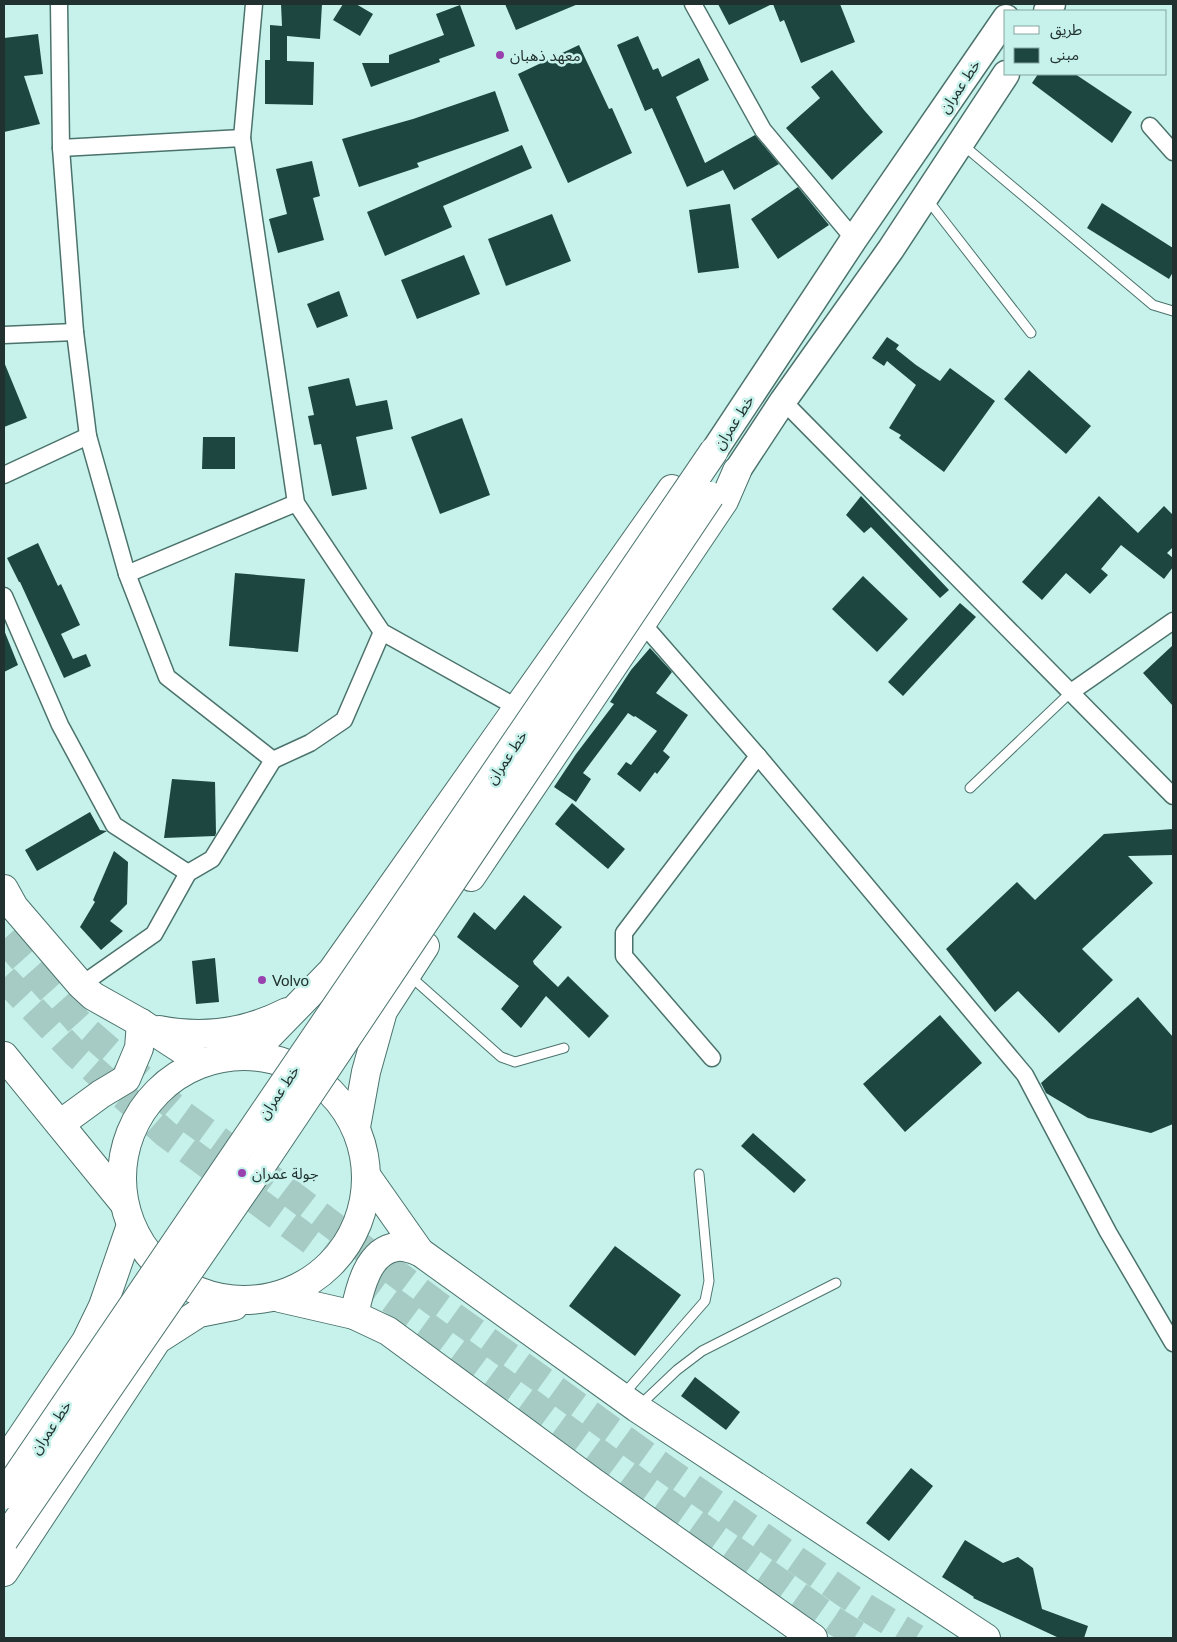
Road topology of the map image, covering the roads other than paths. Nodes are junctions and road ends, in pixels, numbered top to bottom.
1 (59, 4) edge
2 (254, 4) edge
3 (693, 4) edge
4 (1004, 21) edge
5 (1005, 75) edge
6 (1150, 126) dead end
7 (242, 138) junction
8 (961, 143) junction
9 (60, 148) junction
10 (1173, 152) edge
11 (926, 197) junction
12 (854, 239) junction
13 (1173, 311) edge
14 (74, 332) junction
15 (1031, 332) dead end
16 (4, 335) edge
17 (783, 401) junction
18 (88, 436) junction
19 (714, 451) junction
20 (737, 471) junction
21 (4, 476) edge
22 (296, 502) junction
23 (126, 574) junction
24 (4, 596) edge
25 (1173, 621) edge
26 (642, 623) junction
27 (382, 632) junction
28 (1071, 692) junction
29 (518, 708) junction
30 (758, 756) junction
31 (273, 760) junction
32 (970, 788) dead end
33 (1173, 796) edge
34 (188, 873) junction
35 (4, 889) edge
36 (332, 971) junction
37 (406, 973) junction
38 (81, 985) junction
39 (299, 1005) junction
40 (383, 1012) junction
41 (145, 1026) junction
42 (564, 1048) dead end
43 (251, 1054) junction
44 (4, 1056) edge
45 (712, 1058) dead end
46 (201, 1062) junction
47 (60, 1124) junction
48 (356, 1127) junction
49 (698, 1174) dead end
50 (368, 1178) junction
51 (123, 1202) junction
52 (130, 1228) junction
53 (420, 1252) junction
54 (836, 1283) dead end
55 (280, 1298) junction
56 (247, 1303) junction
57 (354, 1315) junction
58 (86, 1341) junction
59 (1173, 1343) edge
60 (133, 1378) junction
61 (629, 1403) junction
62 (4, 1463) edge
63 (4, 1495) edge
64 (4, 1540) edge
65 (4, 1572) edge
66 (813, 1638) edge
67 (986, 1638) edge

1 - 9 street
2 - 7 street
3 - 12 street
4 - 12 main road, خط عمران
5 - 8 main road, خط عمران
6 - 10 street
7 - 9 street
7 - 22 street
8 - 11 main road, خط عمران
8 - 13 lane
9 - 14 street
11 - 15 lane
11 - 17 main road, خط عمران
12 - 19 main road, خط عمران
14 - 16 street
14 - 18 street
17 - 20 main road, خط عمران
17 - 28 street
18 - 21 street
18 - 23 street
19 - 29 highway
19 - 63 highway, خط عمران, bridge
20 - 26 highway
20 - 64 highway, خط عمران, bridge
22 - 23 street
22 - 27 street
23 - 31 street
24 - 34 street
25 - 28 street
26 - 30 street
26 - 37 highway
27 - 29 street
27 - 31 street
28 - 32 lane
28 - 33 street
29 - 36 highway
30 - 45 street
30 - 59 street
31 - 34 street
34 - 38 street
35 - 38 highway
36 - 39 highway
36 - 40 highway
37 - 40 highway
37 - 42 lane
38 - 41 highway
39 - 41 highway
39 - 43 highway
40 - 48 highway
41 - 46 highway
41 - 47 highway
43 - 46 highway
43 - 48 highway
44 - 47 highway
46 - 51 highway
47 - 51 highway
48 - 50 highway
49 - 61 lane
50 - 53 highway
50 - 55 highway
51 - 52 highway
52 - 56 highway
52 - 58 highway
53 - 57 highway
53 - 61 highway
54 - 61 lane
55 - 56 highway
55 - 57 highway
56 - 60 highway
57 - 66 highway
58 - 60 highway
58 - 62 highway
60 - 65 highway
61 - 67 highway

